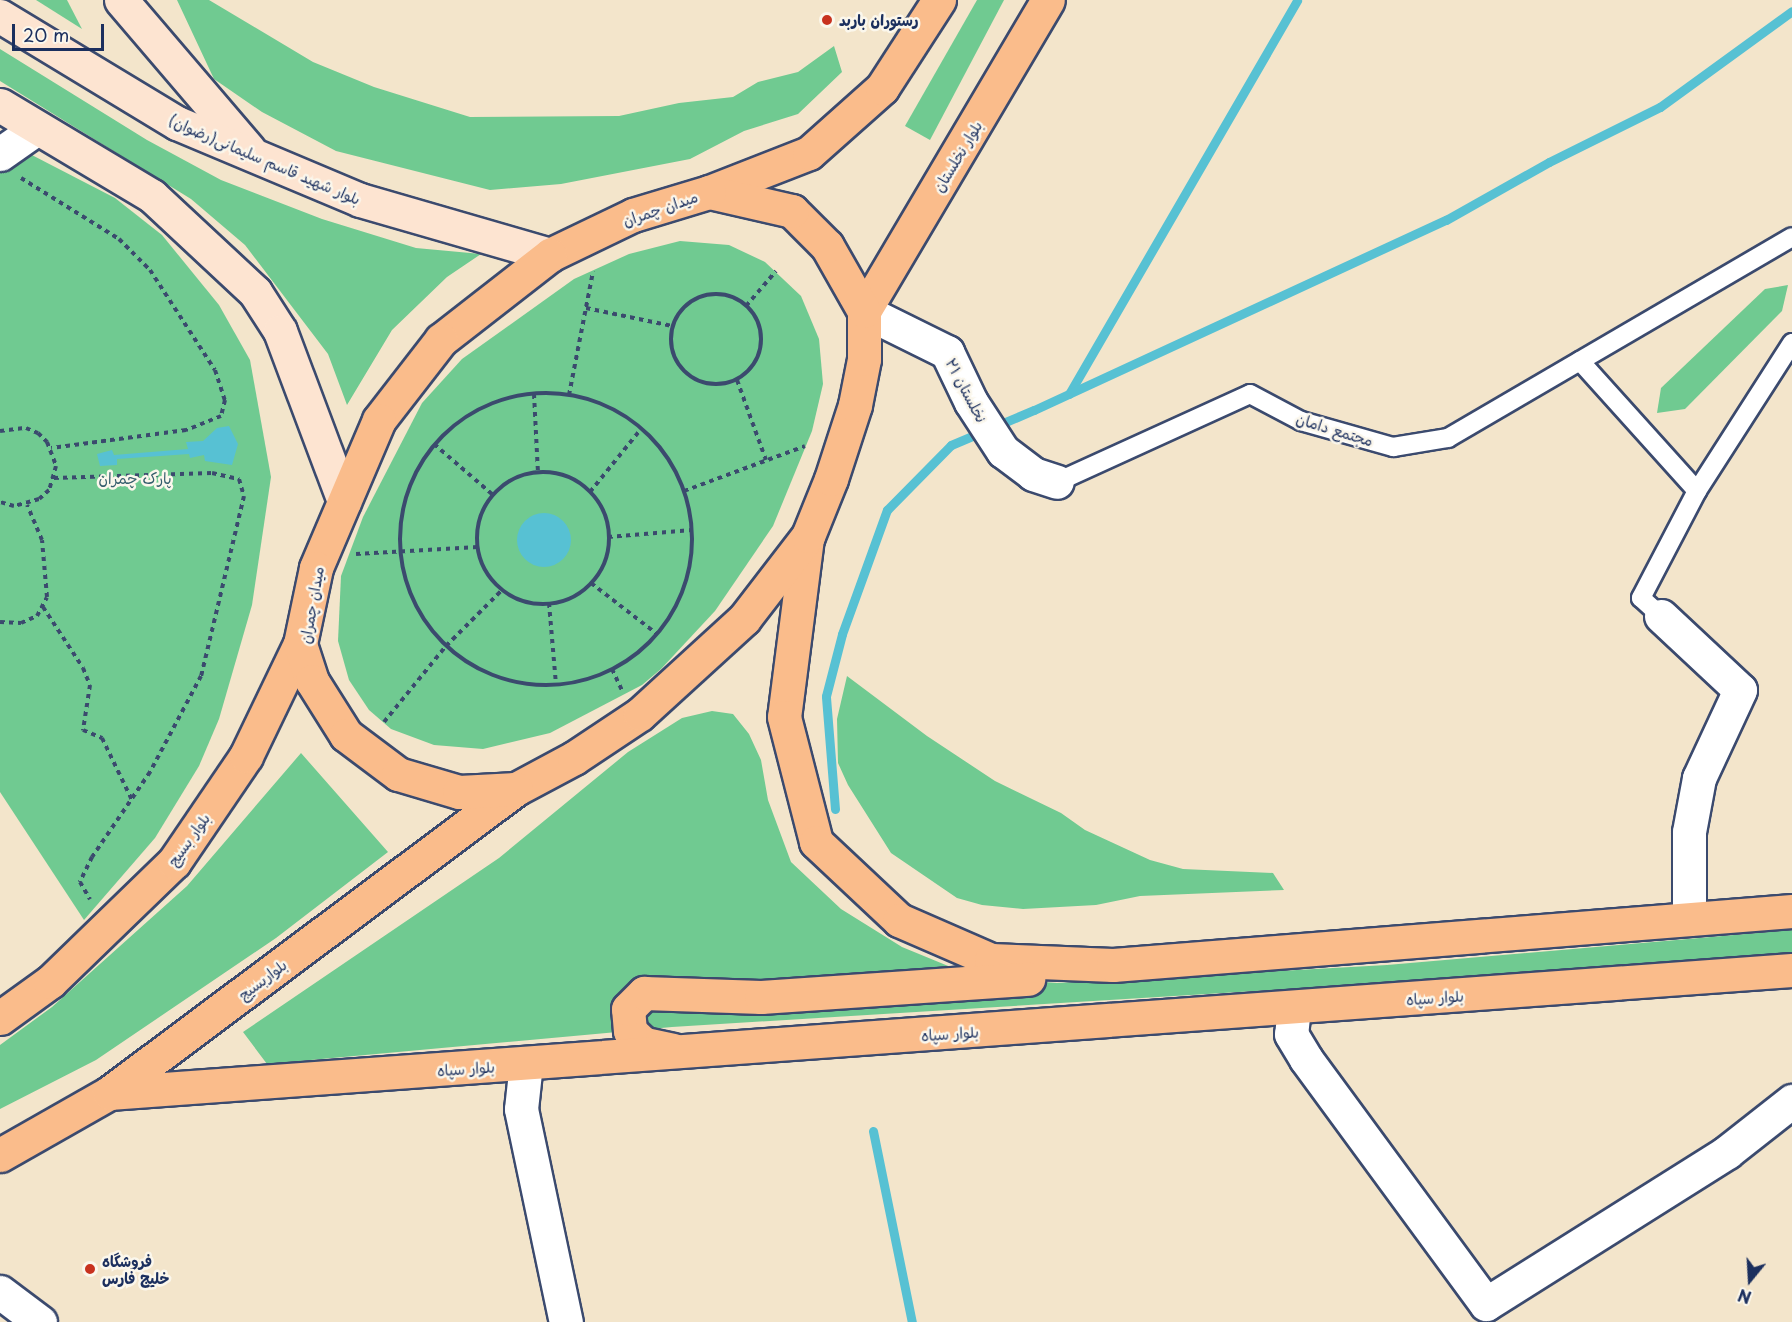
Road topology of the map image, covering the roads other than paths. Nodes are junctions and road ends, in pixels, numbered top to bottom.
1 (121, 0) edge
2 (939, 0) edge
3 (1048, 0) edge
4 (0, 16) edge
5 (0, 105) edge
6 (38, 128) junction
7 (254, 156) junction
8 (7, 163) edge
9 (709, 192) junction
10 (1792, 237) edge
11 (550, 255) junction
12 (864, 311) junction
13 (1792, 343) edge
14 (1580, 361) junction
15 (1057, 482) joint
16 (1697, 491) junction
17 (344, 501) junction
18 (808, 536) junction
19 (1660, 615) joint
20 (300, 644) junction
21 (516, 789) junction
22 (1792, 911) edge
23 (1689, 919) junction
24 (1113, 965) junction
25 (1792, 970) edge
26 (1294, 1007) junction
27 (0, 1018) edge
28 (688, 1053) junction
29 (526, 1063) junction
30 (109, 1093) junction
31 (1792, 1101) edge
32 (0, 1155) edge
33 (0, 1292) edge
34 (40, 1322) edge
35 (566, 1322) edge

1 - 7 main road
2 - 9 main road
3 - 12 main road, بلوار نخلستان
4 - 7 main road, بلوار شهید قاسم سلیمانی(رضوان)
5 - 6 main road
6 - 8 street
6 - 17 main road
7 - 11 main road, بلوار شهید قاسم سلیمانی(رضوان)
9 - 11 main road, میدان چمران
9 - 12 main road, میدان چمران
10 - 14 lane, مجتمع دامان
11 - 17 main road, میدان چمران
12 - 15 street, نخلستان ۲۱
12 - 18 main road, میدان چمران
13 - 16 lane
14 - 15 lane, مجتمع دامان
14 - 16 lane
16 - 19 lane
17 - 20 main road, میدان چمران
18 - 21 main road, میدان چمران
18 - 24 main road
19 - 23 street
20 - 21 main road, میدان چمران
20 - 27 main road, بلوار بسیج
21 - 30 main road, بلواربسیج
22 - 23 main road
23 - 24 main road
24 - 28 main road
25 - 26 main road, بلوار سپاه
26 - 28 main road, بلوار سپاه
26 - 31 street
28 - 29 main road, بلوار سپاه
29 - 30 main road, بلوار سپاه
29 - 35 street
30 - 32 main road, بلواربسیج
33 - 34 street

